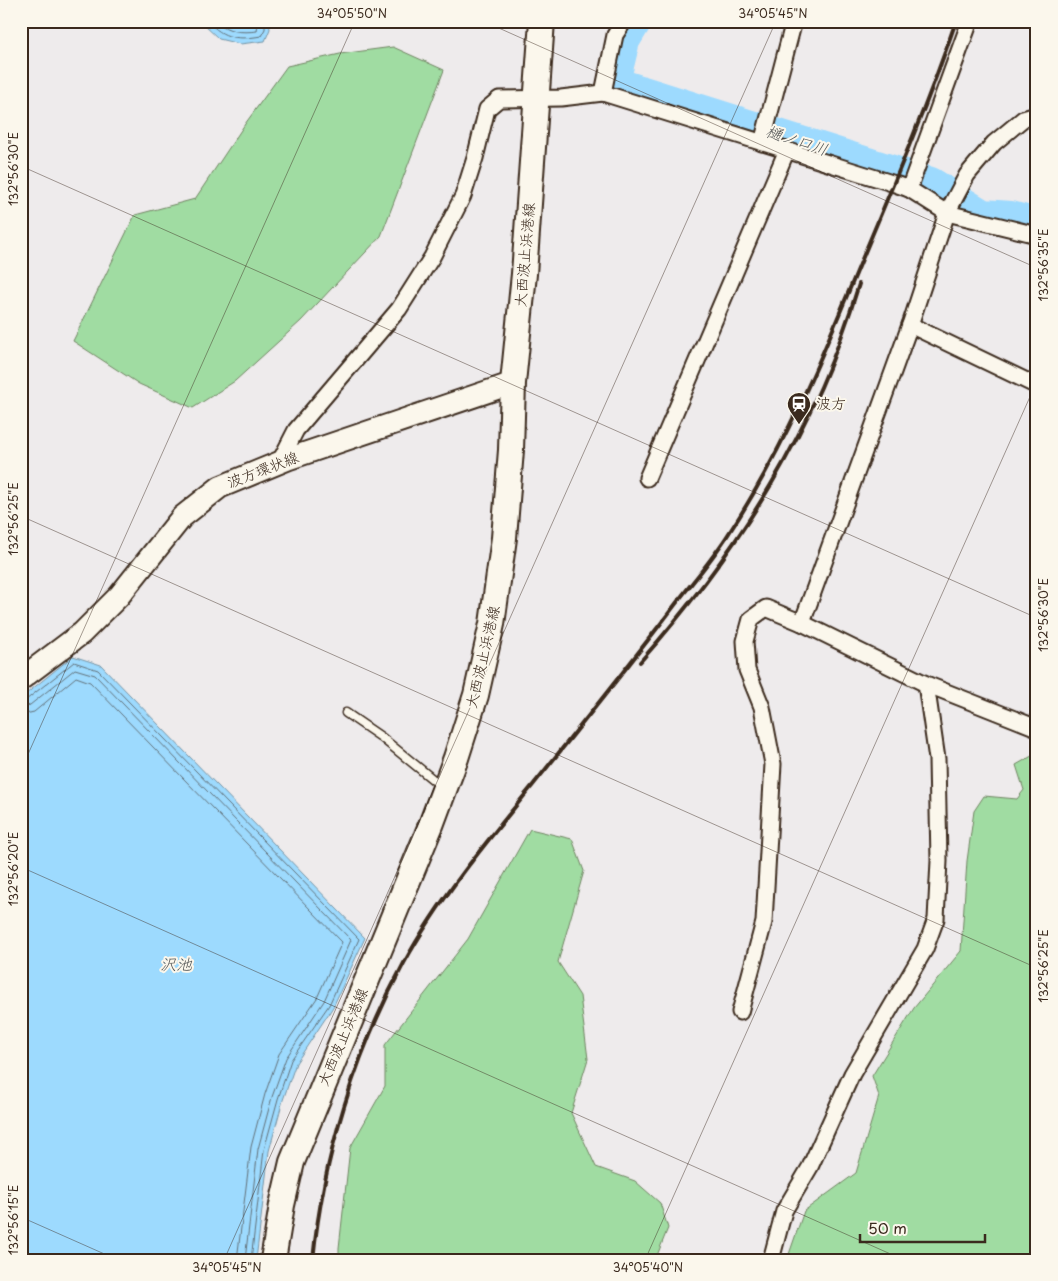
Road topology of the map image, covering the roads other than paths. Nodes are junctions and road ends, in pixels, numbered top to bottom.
1 (542, 21) edge
2 (624, 21) edge
3 (794, 21) edge
4 (970, 21) edge
5 (603, 93) junction
6 (537, 99) junction
7 (1037, 115) edge
8 (762, 143) junction
9 (787, 150) junction
10 (908, 189) junction
11 (947, 213) junction
12 (1037, 235) edge
13 (910, 325) junction
14 (513, 383) junction
15 (1037, 386) edge
16 (279, 463) junction
17 (646, 478) dead end
18 (802, 623) junction
19 (21, 679) edge
20 (926, 684) junction
21 (346, 713) dead end
22 (1037, 728) edge
23 (444, 789) junction
24 (740, 1012) dead end
25 (273, 1260) edge
26 (771, 1260) edge

1 - 6 main road, 大西波止浜港線
2 - 5 street
3 - 8 street
4 - 10 street
5 - 6 street
5 - 8 street
6 - 14 main road, 大西波止浜港線
6 - 16 street
7 - 11 street
8 - 9 street
9 - 10 street
9 - 17 street
10 - 11 street
11 - 12 street
11 - 13 street
13 - 15 street
13 - 18 street
14 - 16 main road, 波方環状線
14 - 23 main road, 大西波止浜港線
16 - 19 main road, 波方環状線
18 - 20 street
18 - 24 street
20 - 22 street
20 - 26 street
21 - 23 lane
23 - 25 main road, 大西波止浜港線

